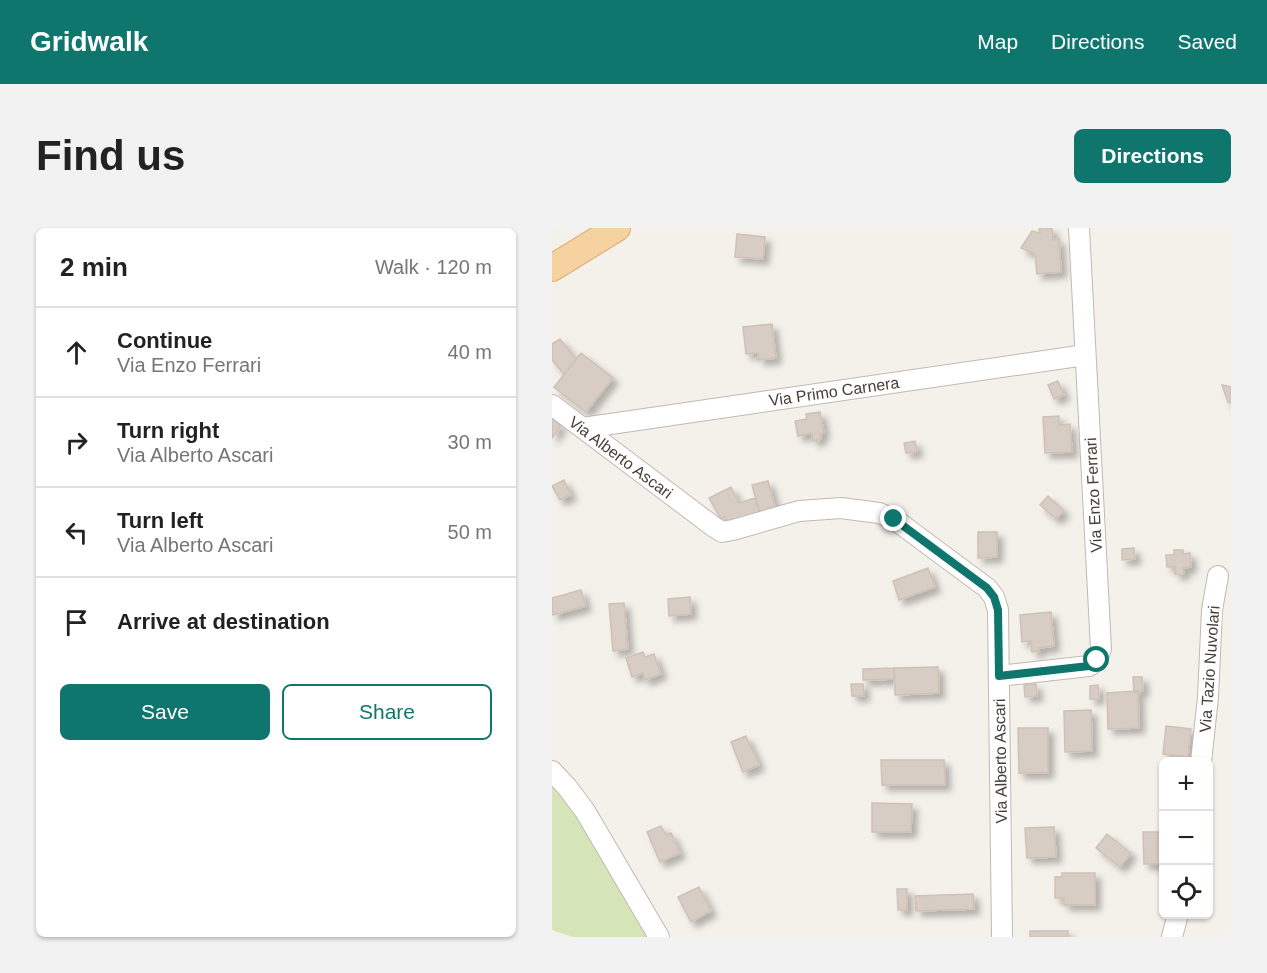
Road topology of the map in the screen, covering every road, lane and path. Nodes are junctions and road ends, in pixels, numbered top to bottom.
1 (617, 228) edge
2 (1079, 228) edge
3 (552, 268) edge
4 (1085, 355) junction
5 (552, 405) edge
6 (583, 428) junction
7 (1218, 576) dead end
8 (999, 676) junction
9 (1202, 757) edge
10 (552, 771) edge
11 (1177, 919) edge
12 (659, 937) edge
13 (1002, 937) edge
14 (1172, 937) edge

1 - 3 main road
2 - 4 street, Via Enzo Ferrari
4 - 6 street, Via Primo Carnera
4 - 8 street, Via Enzo Ferrari
5 - 6 street, Via Alberto Ascari
6 - 8 street, Via Alberto Ascari
7 - 9 street, Via Tazio Nuvolari
8 - 13 street, Via Alberto Ascari
10 - 12 street
11 - 14 street

